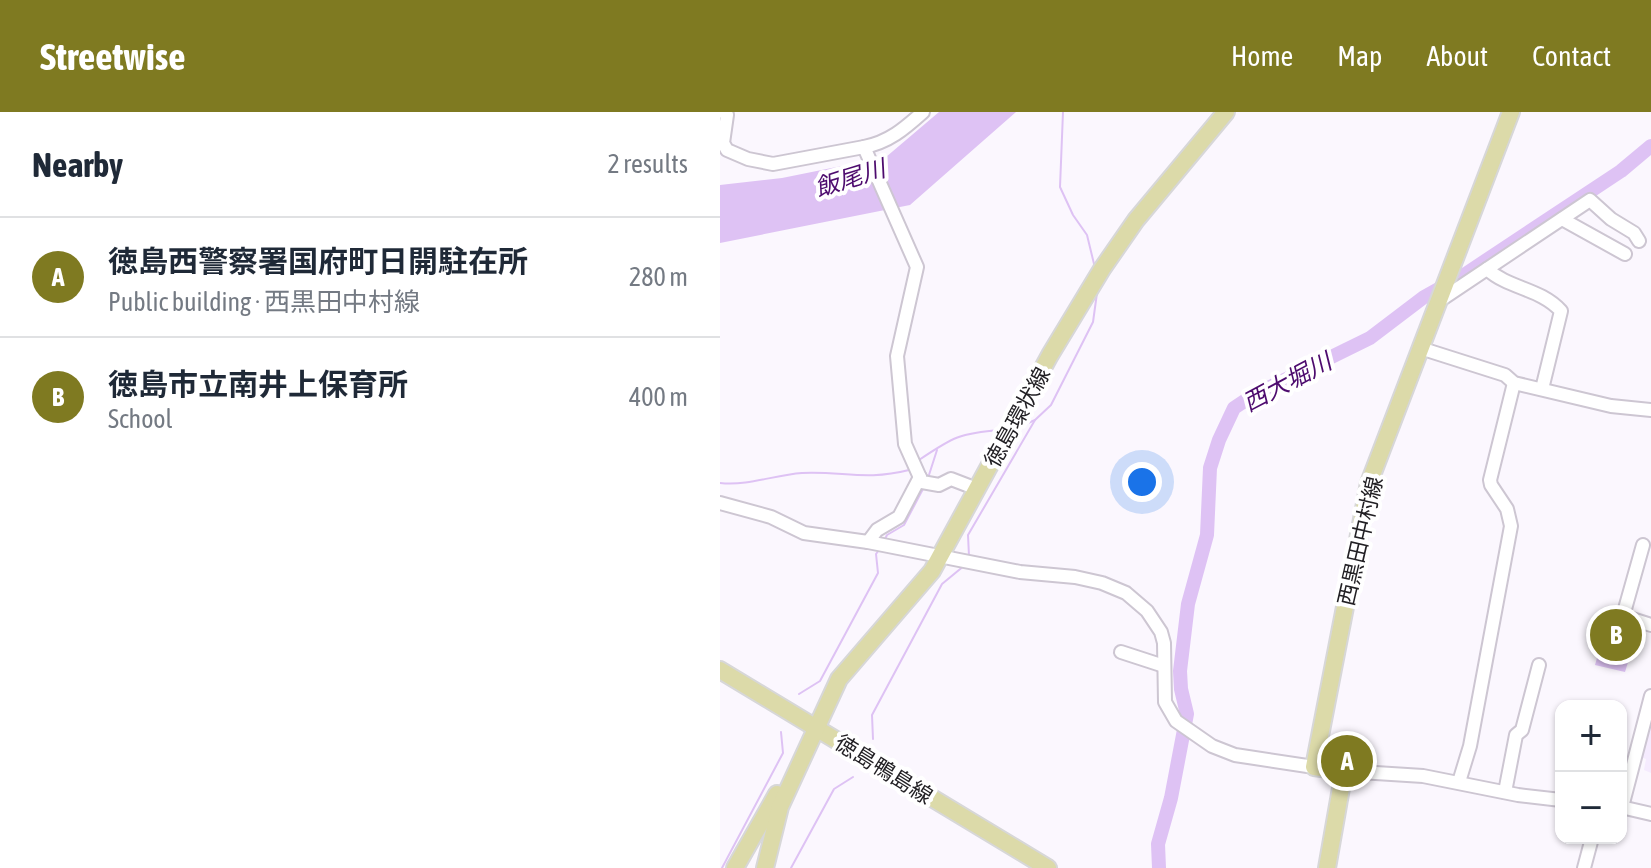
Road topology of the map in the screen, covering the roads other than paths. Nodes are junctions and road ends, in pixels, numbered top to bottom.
1 (723, 112) edge
2 (923, 112) edge
3 (1226, 112) edge
4 (1511, 112) edge
5 (866, 150) junction
6 (1562, 219) junction
7 (1639, 241) dead end
8 (1625, 254) dead end
9 (1487, 269) junction
10 (1440, 292) junction
11 (1420, 348) junction
12 (1514, 383) junction
13 (1542, 389) junction
14 (1651, 410) edge
15 (922, 480) junction
16 (977, 489) junction
17 (720, 503) edge
18 (877, 544) junction
19 (1643, 545) dead end
20 (940, 556) junction
21 (1651, 625) edge
22 (1121, 652) dead end
23 (1539, 665) dead end
24 (1164, 666) junction
25 (720, 670) edge
26 (1651, 696) edge
27 (815, 726) junction
28 (1314, 767) junction
29 (1344, 771) junction
30 (1459, 782) junction
31 (1627, 785) edge
32 (1505, 792) junction
33 (1555, 799) edge
34 (1627, 808) edge
35 (1651, 814) edge
36 (1590, 844) edge
37 (735, 868) edge
38 (765, 868) edge
39 (1048, 868) edge
40 (1327, 868) edge
41 (1584, 868) edge

1 - 5 street
2 - 5 street
3 - 16 main road, 徳島環状線
4 - 10 main road, 西黒田中村線
5 - 15 street
6 - 7 street
6 - 8 street
6 - 9 street
9 - 10 street
9 - 13 street
10 - 11 main road, 西黒田中村線
11 - 12 street
11 - 28 main road, 西黒田中村線
12 - 13 street
12 - 30 street
13 - 14 street
15 - 16 street
15 - 18 street
16 - 20 main road, 徳島環状線
17 - 18 street
18 - 20 street
19 - 21 street
20 - 24 street
20 - 27 main road, 徳島環状線
22 - 24 street
23 - 32 street
24 - 28 street
25 - 27 main road, 徳島鴨島線
26 - 31 street
27 - 37 main road, 徳島環状線
27 - 38 main road, 徳島環状線
27 - 39 main road, 徳島鴨島線
28 - 29 main road
29 - 30 street
29 - 40 main road
30 - 32 street
32 - 33 street
34 - 35 street
36 - 41 street

